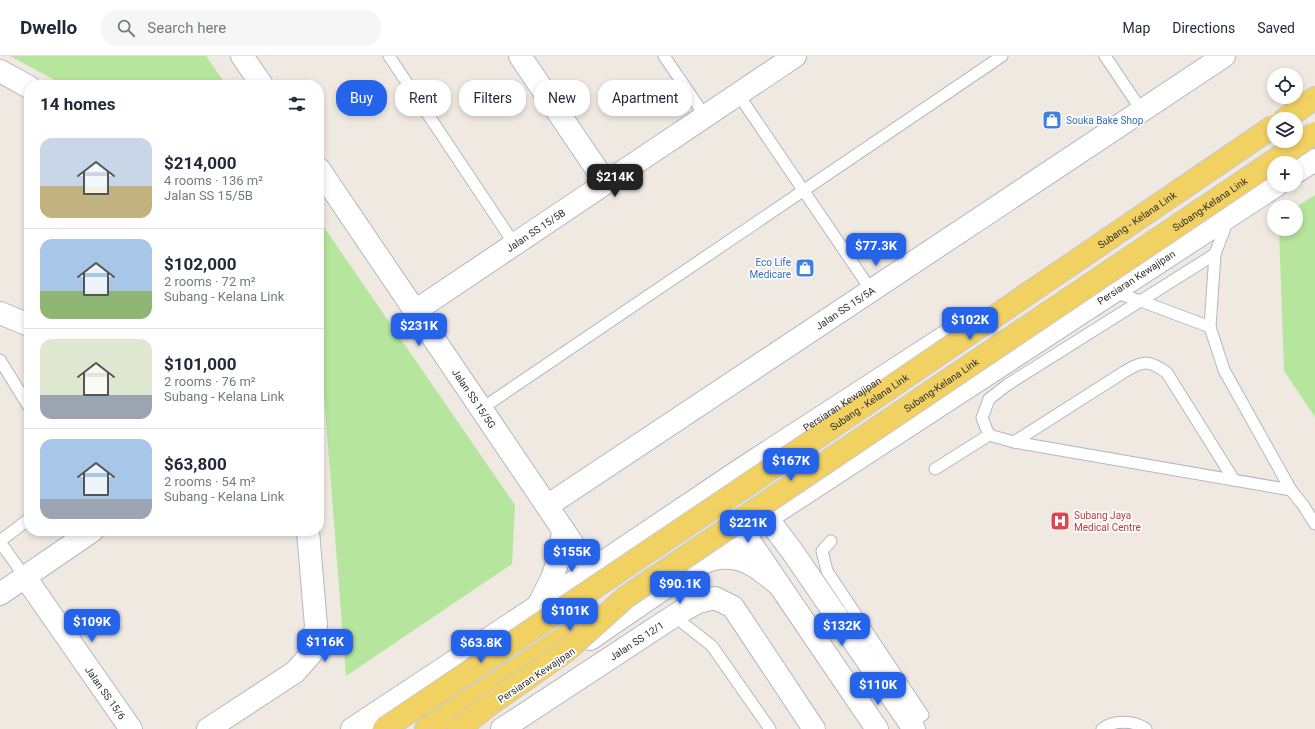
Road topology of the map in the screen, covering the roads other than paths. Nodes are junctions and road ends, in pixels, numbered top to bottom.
1 (242, 56) edge
2 (389, 56) edge
3 (520, 56) edge
4 (664, 56) edge
5 (794, 56) edge
6 (1002, 56) edge
7 (1105, 56) edge
8 (1224, 56) edge
9 (0, 71) edge
10 (259, 80) edge
11 (24, 84) edge
12 (738, 94) junction
13 (1315, 98) edge
14 (1142, 111) junction
15 (1292, 112) edge
16 (1295, 112) edge
17 (705, 116) junction
18 (1267, 130) edge
19 (1267, 130) edge
20 (1315, 133) edge
21 (1315, 160) edge
22 (1303, 168) edge
23 (324, 176) edge
24 (606, 183) junction
25 (803, 190) junction
26 (1267, 191) edge
27 (1230, 216) junction
28 (515, 245) junction
29 (1215, 254) junction
30 (871, 290) junction
31 (1113, 292) junction
32 (1141, 301) junction
33 (415, 311) junction
34 (0, 313) edge
35 (24, 324) edge
36 (1210, 327) junction
37 (0, 360) edge
38 (24, 399) edge
39 (481, 409) junction
40 (990, 435) junction
41 (1014, 442) junction
42 (935, 469) dead end
43 (740, 470) junction
44 (1234, 480) junction
45 (1291, 490) junction
46 (729, 491) junction
47 (547, 506) junction
48 (767, 518) junction
49 (24, 524) edge
50 (1315, 524) edge
51 (563, 529) junction
52 (744, 533) junction
53 (85, 536) edge
54 (308, 536) edge
55 (831, 541) dead end
56 (0, 542) edge
57 (702, 562) junction
58 (591, 571) junction
59 (25, 577) junction
60 (779, 585) junction
61 (0, 594) edge
62 (626, 597) junction
63 (538, 606) junction
64 (680, 619) junction
65 (487, 640) junction
66 (912, 726) edge
67 (131, 729) edge
68 (208, 729) edge
69 (352, 729) edge
70 (384, 729) edge
71 (426, 729) edge
72 (458, 729) edge
73 (502, 729) edge
74 (521, 729) edge
75 (770, 729) edge
76 (802, 729) edge
77 (814, 729) edge
78 (877, 729) edge
79 (1102, 729) edge
80 (1146, 729) edge

1 - 10 street
2 - 28 lane
3 - 24 street
4 - 17 lane
5 - 12 street, Jalan SS 15/5B
6 - 25 lane
7 - 14 lane
8 - 14 street, Jalan SS 15/5A
9 - 11 street
12 - 17 street, Jalan SS 15/5B
12 - 25 lane
13 - 15 street
13 - 16 main road
14 - 30 street, Jalan SS 15/5A
17 - 24 street, Jalan SS 15/5B
18 - 43 street, Persiaran Kewajipan
19 - 70 main road, Subang - Kelana Link, bridge
20 - 62 main road, Subang-Kelana Link, bridge
21 - 22 street
23 - 33 street, Jalan SS 15/5G
24 - 28 street, Jalan SS 15/5B
25 - 30 lane
25 - 39 lane
26 - 27 street, Persiaran Kewajipan
27 - 29 lane
27 - 31 street, Persiaran Kewajipan
28 - 33 street, Jalan SS 15/5B
29 - 32 lane
29 - 36 lane
30 - 47 street, Jalan SS 15/5A
31 - 32 lane
31 - 48 street, Persiaran Kewajipan
32 - 36 lane
32 - 40 lane
33 - 39 street, Jalan SS 15/5G
34 - 35 street
36 - 45 lane
37 - 38 lane
39 - 47 street, Jalan SS 15/5G
40 - 41 lane
40 - 42 lane
41 - 44 lane
41 - 44 lane
43 - 46 street
43 - 58 street, Persiaran Kewajipan
44 - 45 lane
45 - 50 lane
46 - 48 street
46 - 52 street
46 - 65 street
47 - 51 street, Jalan SS 15/5G
48 - 52 street, Persiaran Kewajipan
48 - 66 street
49 - 56 lane
51 - 58 street, Jalan SS 15/5G
51 - 63 street
52 - 57 street, Persiaran Kewajipan
52 - 60 street
53 - 59 street
54 - 68 street
55 - 66 lane
56 - 59 lane
57 - 60 street
57 - 72 street, Persiaran Kewajipan
58 - 63 street, Persiaran Kewajipan
59 - 61 street
59 - 67 street, Jalan SS 15/6
60 - 78 street
62 - 71 main road, bridge
62 - 72 main road, bridge
63 - 65 street, Persiaran Kewajipan
64 - 73 street, Jalan SS 12/1
64 - 74 street, Jalan SS 12/1
64 - 75 lane
64 - 76 street, Jalan SS 12/1
64 - 77 street, Jalan SS 12/1
65 - 69 street, Persiaran Kewajipan
79 - 80 lane

